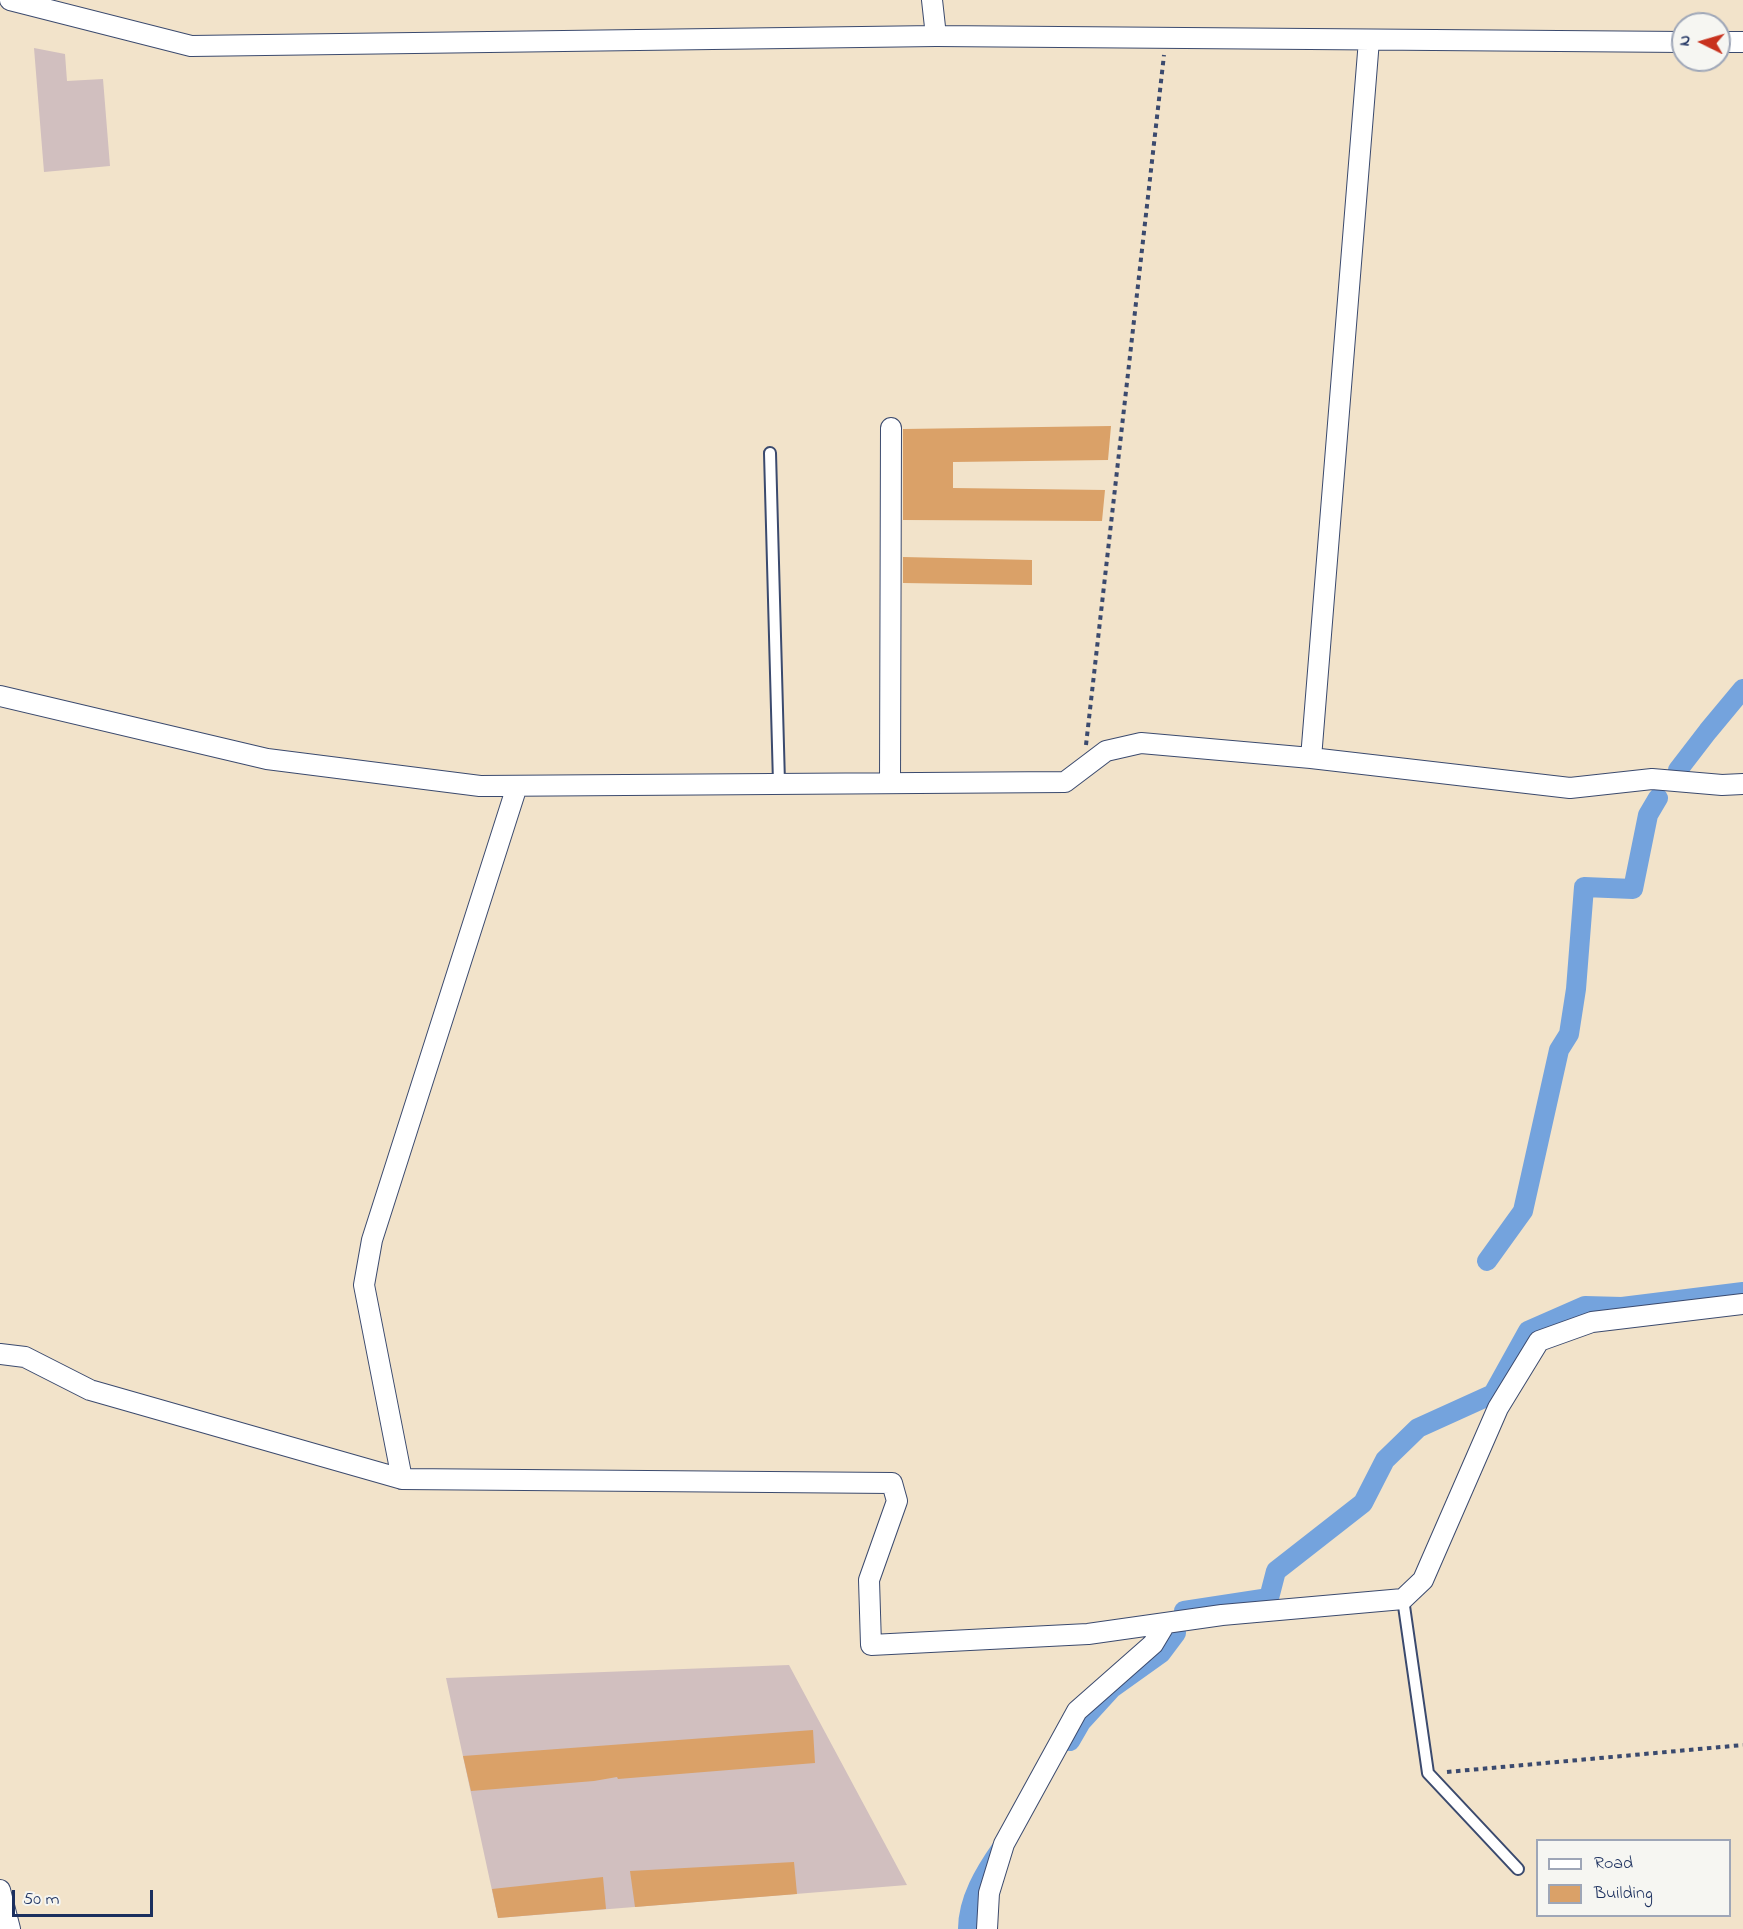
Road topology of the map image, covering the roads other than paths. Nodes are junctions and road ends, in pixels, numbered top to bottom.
1 (10, 0) edge
2 (932, 0) edge
3 (936, 36) junction
4 (1369, 40) junction
5 (1671, 42) edge
6 (891, 428) dead end
7 (770, 453) dead end
8 (0, 696) edge
9 (1311, 759) junction
10 (779, 783) junction
11 (890, 783) junction
12 (1743, 784) edge
13 (517, 786) junction
14 (1743, 1304) edge
15 (0, 1354) edge
16 (402, 1479) junction
17 (1403, 1599) junction
18 (1165, 1624) junction
19 (1518, 1869) dead end
20 (0, 1890) edge
21 (10, 1929) edge
22 (987, 1929) edge

1 - 3 street
2 - 3 street
3 - 4 street
4 - 5 street
4 - 9 street
6 - 11 street
7 - 10 lane
8 - 13 street
9 - 11 street
9 - 12 street
10 - 11 street
10 - 13 street
13 - 16 street
14 - 17 street
15 - 16 street
16 - 18 street
17 - 18 street
17 - 19 lane
18 - 22 street
20 - 21 street

